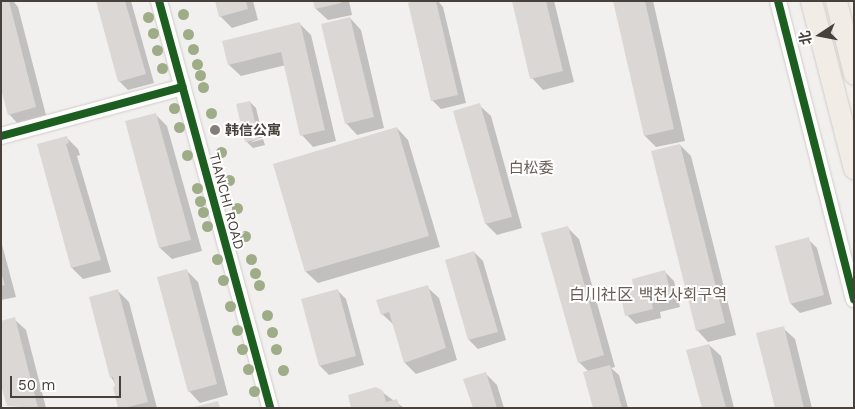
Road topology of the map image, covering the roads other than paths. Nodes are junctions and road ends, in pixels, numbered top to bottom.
1 (159, 1) edge
2 (778, 1) edge
3 (811, 1) edge
4 (836, 1) edge
5 (854, 74) edge
6 (183, 87) junction
7 (2, 132) edge
8 (854, 169) edge
9 (854, 299) edge
10 (270, 408) edge

1 - 6 street, TIANCHI ROAD
2 - 9 street
3 - 8 main road
4 - 5 main road
6 - 7 street
6 - 10 street, TIANCHI ROAD

